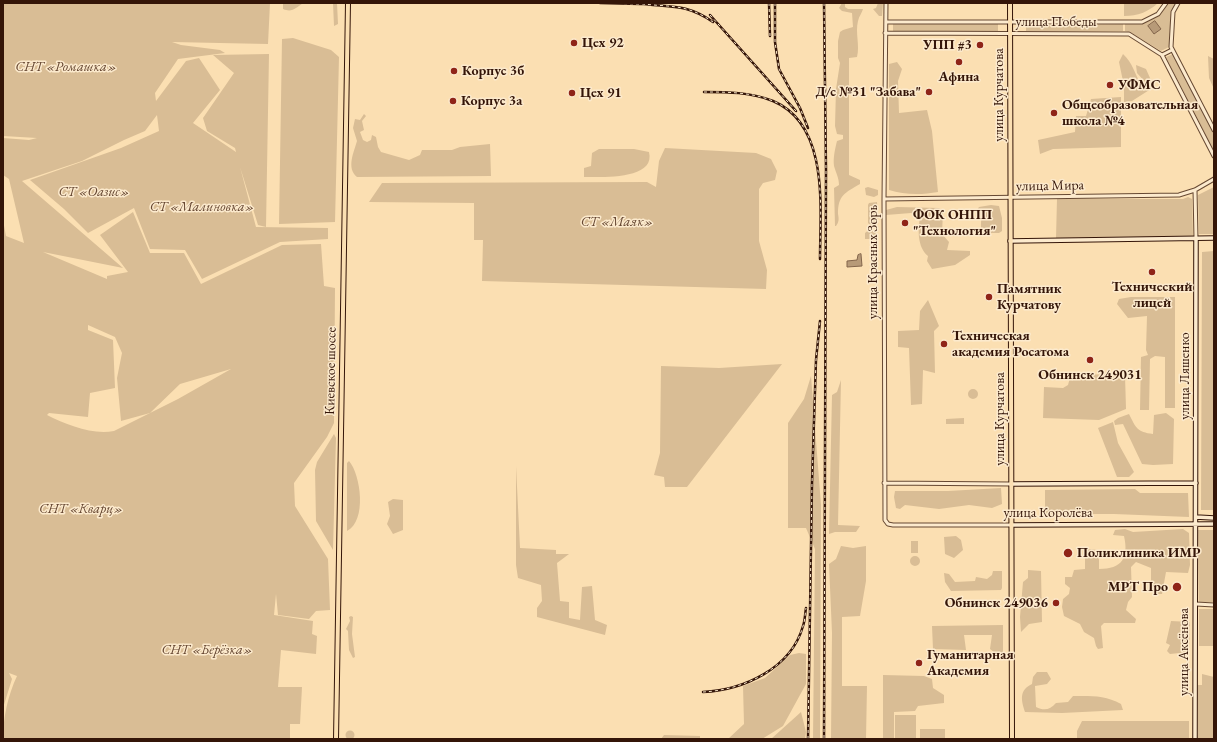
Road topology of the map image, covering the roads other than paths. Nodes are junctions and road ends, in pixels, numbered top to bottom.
1 (348, 3) edge
2 (886, 3) edge
3 (1010, 3) edge
4 (1166, 3) edge
5 (1178, 3) edge
6 (886, 22) junction
7 (1010, 22) junction
8 (885, 33) junction
9 (1010, 33) junction
10 (1172, 50) junction
11 (1162, 54) junction
12 (1214, 130) edge
13 (1214, 156) edge
14 (1214, 179) edge
15 (1195, 190) junction
16 (1010, 198) junction
17 (884, 199) junction
18 (1214, 238) edge
19 (1196, 239) junction
20 (1010, 241) junction
21 (884, 483) junction
22 (1196, 483) junction
23 (1011, 484) junction
24 (1196, 518) junction
25 (1214, 518) edge
26 (885, 520) joint
27 (1196, 524) junction
28 (1214, 524) edge
29 (1011, 525) junction
30 (1196, 604) junction
31 (1214, 605) edge
32 (336, 739) edge
33 (1012, 739) edge
34 (1195, 739) edge

1 - 32 main road, Киевское шоссе
2 - 6 street, улица Красных Зорь
3 - 7 main road, улица Курчатова
4 - 7 street, улица Победы
5 - 10 street
6 - 7 street, улица Победы
6 - 8 street, улица Красных Зорь
7 - 9 main road, улица Курчатова
8 - 9 street, улица Победы
8 - 17 street, улица Красных Зорь
9 - 11 street, улица Победы
9 - 16 main road, улица Курчатова
10 - 11 street
10 - 12 street
11 - 13 street
14 - 15 street, улица Мира
15 - 16 street, улица Мира
15 - 19 street, улица Ляшенко
16 - 17 street, улица Мира
16 - 20 main road, улица Курчатова
17 - 21 street, улица Красных Зорь
18 - 19 main road
19 - 20 main road
19 - 22 main road, улица Ляшенко
20 - 23 main road, улица Курчатова
21 - 23 street
21 - 26 street, улица Красных Зорь
22 - 23 main road
22 - 24 main road, улица Ляшенко
23 - 29 main road, улица Курчатова
24 - 25 main road
24 - 27 main road, улица Аксёнова
26 - 29 street, улица Королёва
27 - 28 main road, улица Королёва
27 - 29 main road, улица Королёва
27 - 30 main road, улица Аксёнова
29 - 33 main road, улица Курчатова
30 - 31 street
30 - 34 main road, улица Аксёнова

